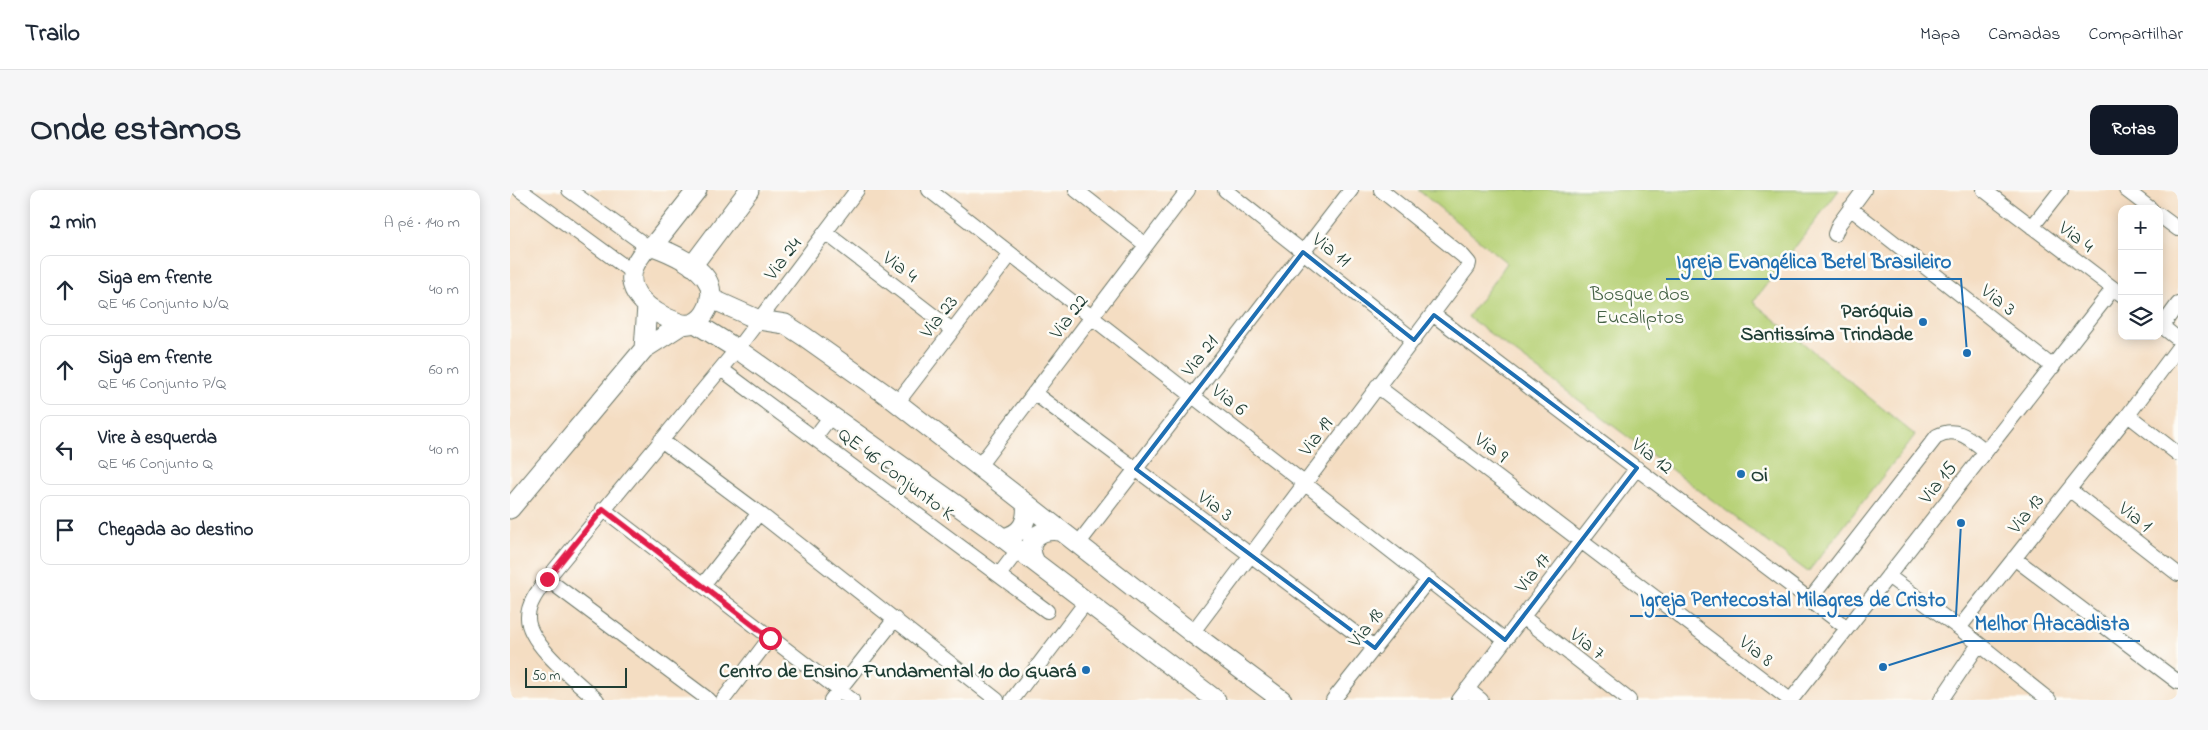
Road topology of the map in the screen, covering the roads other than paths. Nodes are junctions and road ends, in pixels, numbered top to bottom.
1 (520, 190) edge
2 (570, 190) edge
3 (697, 190) edge
4 (749, 190) edge
5 (857, 190) edge
6 (929, 190) edge
7 (1076, 190) edge
8 (1188, 190) edge
9 (1225, 190) edge
10 (1351, 190) edge
11 (1381, 190) edge
12 (1864, 190) edge
13 (1984, 190) edge
14 (2061, 190) edge
15 (2126, 190) edge
16 (2146, 205) edge
17 (1850, 208) junction
18 (2163, 218) edge
19 (2032, 227) junction
20 (2178, 229) edge
21 (826, 234) junction
22 (1835, 234) dead end
23 (1146, 245) junction
24 (650, 246) junction
25 (1303, 252) junction
26 (1011, 254) junction
27 (692, 266) junction
28 (632, 272) junction
29 (2117, 292) edge
30 (710, 298) junction
31 (2178, 304) edge
32 (647, 306) junction
33 (1434, 315) junction
34 (1092, 317) junction
35 (760, 320) junction
36 (2163, 322) edge
37 (689, 324) junction
38 (2163, 327) edge
39 (952, 330) junction
40 (2178, 339) edge
41 (1414, 340) junction
42 (2178, 348) edge
43 (644, 349) junction
44 (737, 349) junction
45 (2053, 367) junction
46 (721, 368) junction
47 (1377, 386) junction
48 (1034, 393) junction
49 (1193, 395) junction
50 (896, 403) junction
51 (2128, 415) junction
52 (831, 416) junction
53 (815, 437) junction
54 (662, 440) junction
55 (1986, 452) junction
56 (2178, 454) edge
57 (979, 466) junction
58 (1637, 468) junction
59 (1136, 469) junction
60 (1305, 483) junction
61 (2070, 490) junction
62 (1026, 503) junction
63 (510, 509) edge
64 (603, 509) junction
65 (759, 513) junction
66 (1060, 531) junction
67 (1003, 538) junction
68 (1582, 540) junction
69 (1078, 544) junction
70 (1018, 550) junction
71 (1250, 555) junction
72 (2014, 558) junction
73 (1035, 562) junction
74 (2178, 574) edge
75 (999, 575) junction
76 (1888, 576) junction
77 (547, 579) junction
78 (1429, 579) junction
79 (703, 585) junction
80 (1810, 600) junction
81 (1086, 602) junction
82 (1047, 611) dead end
83 (1523, 617) junction
84 (895, 619) junction
85 (1847, 628) junction
86 (1959, 628) junction
87 (1192, 633) junction
88 (770, 638) junction
89 (1505, 640) junction
90 (1979, 644) junction
91 (1374, 648) junction
92 (2178, 682) edge
93 (835, 695) edge
94 (1463, 695) edge
95 (597, 700) edge
96 (709, 700) edge
97 (723, 700) edge
98 (852, 700) edge
99 (997, 700) edge
100 (1012, 700) edge
101 (1216, 700) edge
102 (1282, 700) edge
103 (1333, 700) edge
104 (1481, 700) edge
105 (1628, 700) edge
106 (1790, 700) edge
107 (1941, 700) edge
108 (2049, 700) edge

1 - 28 street
2 - 24 street
3 - 24 street
4 - 27 street
5 - 21 street, Via 24
6 - 26 street, Via 6
7 - 23 street
8 - 23 street, Via 22
9 - 25 street, Via 11
10 - 25 street, Via 21
11 - 33 street, Via 19
12 - 17 street
13 - 19 street, Via 4
14 - 19 street
15 - 16 street
17 - 22 street
17 - 45 street, Via 3
18 - 20 street
19 - 29 street, Via 4
21 - 35 street, Via 24
21 - 39 street, Via 4
23 - 34 street, Via 22
24 - 27 street
24 - 28 street
25 - 41 street, Via 11
25 - 49 street, Via 21
26 - 34 street, Via 6
26 - 39 street, Via 23
27 - 30 street
28 - 32 street
29 - 45 street, Via 15
30 - 35 street
30 - 37 street
31 - 36 street
32 - 37 street
32 - 43 street
33 - 41 street, Via 19
33 - 58 street, Via 12
34 - 48 street, Via 22
34 - 49 street, Via 6
35 - 44 street, Via 24
35 - 50 street
37 - 43 street
37 - 44 street
38 - 40 street
39 - 50 street, Via 23
41 - 47 street, Via 19
42 - 51 street, Via 13
43 - 63 street
44 - 46 street
44 - 52 street
45 - 55 street, Via 15
46 - 53 street, QE 46 Conjunto K
46 - 54 street
47 - 60 street, Via 19
47 - 68 street, Via 9
48 - 57 street, Via 22
48 - 59 street, Via 3
49 - 59 street, Via 21
49 - 60 street, Via 6
50 - 57 street
51 - 56 street
51 - 61 street, Via 13
52 - 53 street
52 - 67 street
53 - 75 street, QE 46 Conjunto K
54 - 64 street
54 - 65 street
55 - 76 street, Via 15
55 - 80 street
57 - 62 street
58 - 68 street, Via 17
58 - 80 street, Via 12
59 - 69 street, Via 21
59 - 71 street, Via 3
60 - 71 street, Via 19
60 - 78 street, Via 6
61 - 72 street, Via 13
61 - 74 street, Via 1
62 - 66 street
62 - 67 street
64 - 77 street
64 - 79 street
65 - 79 street
65 - 84 street
66 - 69 street
66 - 73 street
67 - 70 street
68 - 83 street, Via 17
68 - 106 street, Via 8
69 - 87 street
70 - 73 street
70 - 75 street
71 - 87 street, Via 19
71 - 91 street, Via 3
72 - 86 street, Via 13
72 - 92 street
73 - 81 street
75 - 82 street, QE 46 Conjunto K
76 - 85 street, Via 15
76 - 86 street
77 - 95 street
77 - 96 street
78 - 89 street, Via 6
78 - 91 street, Via 18
79 - 88 street
80 - 85 street, Via 12
81 - 100 street
81 - 101 street
83 - 89 street, Via 17
83 - 105 street, Via 7
84 - 93 street
84 - 99 street
85 - 106 street, Via 15
86 - 90 street
87 - 102 street
88 - 93 street
88 - 97 street
89 - 94 street, Via 17
90 - 107 street
90 - 108 street
91 - 103 street, Via 18
93 - 98 street
94 - 104 street

